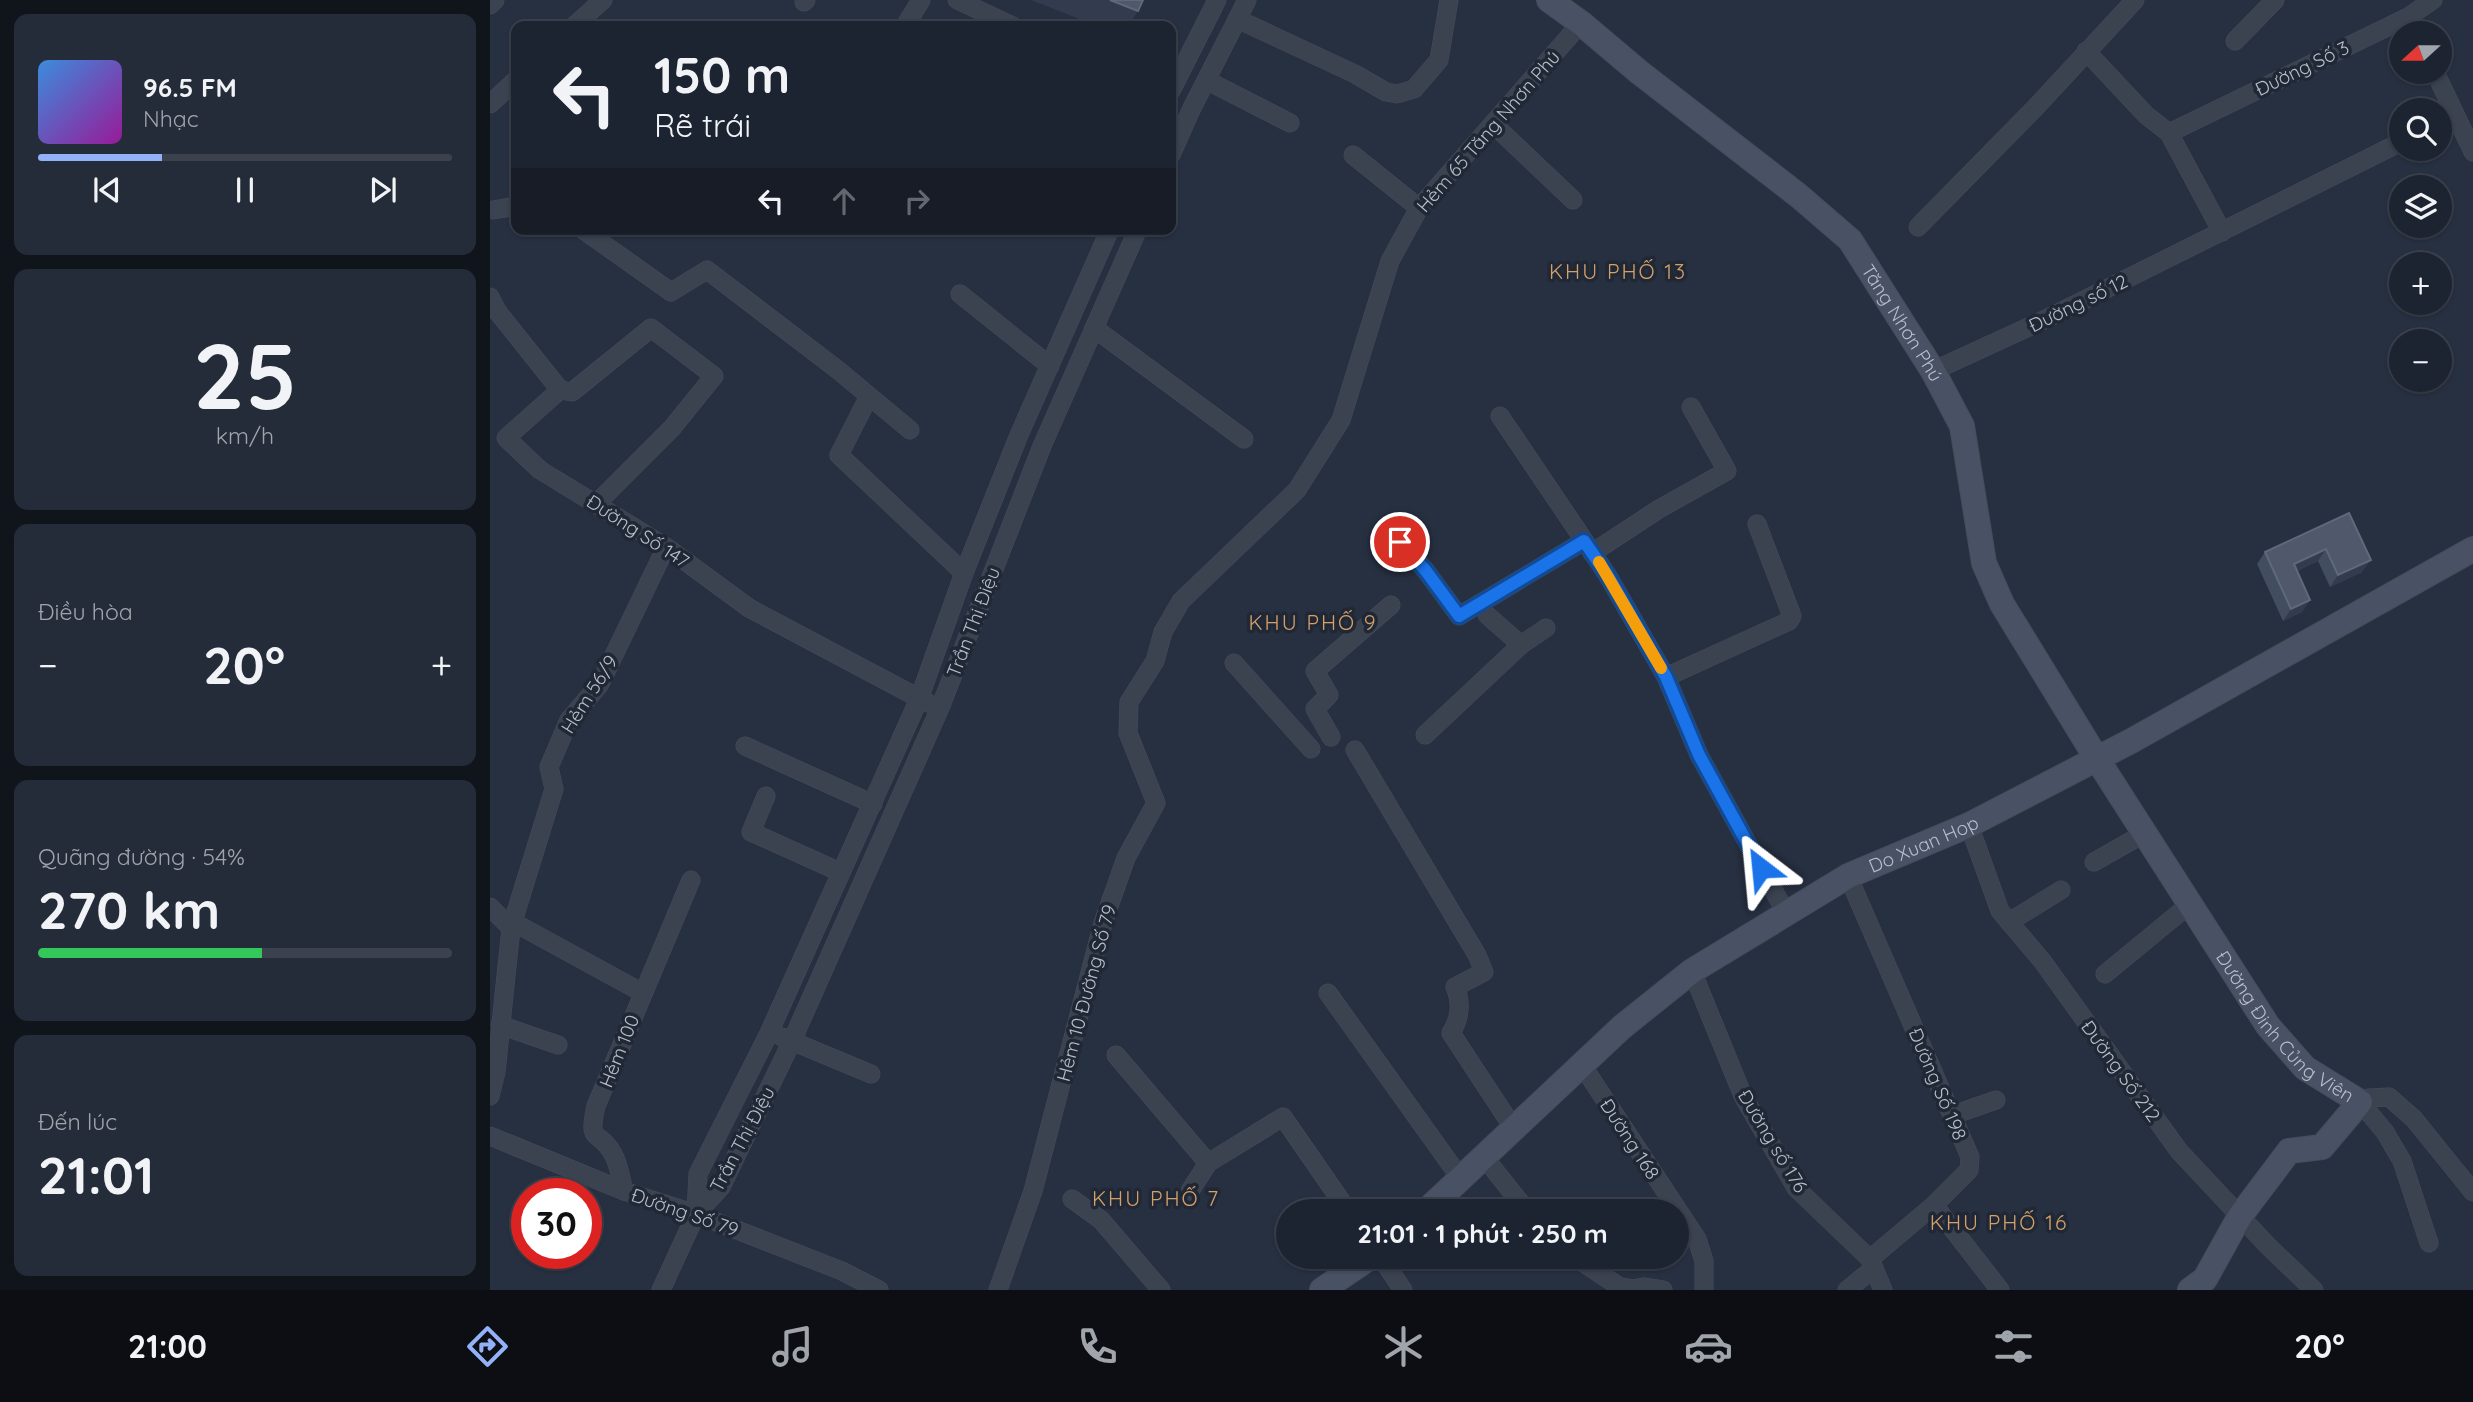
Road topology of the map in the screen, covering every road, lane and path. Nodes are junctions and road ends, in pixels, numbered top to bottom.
1 (495, 0) edge
2 (603, 0) edge
3 (921, 0) edge
4 (957, 0) edge
5 (1217, 0) edge
6 (1247, 0) edge
7 (1450, 0) edge
8 (1549, 0) edge
9 (2135, 0) edge
10 (2276, 0) edge
11 (2433, 0) edge
12 (490, 5) edge
13 (2408, 16) junction
14 (1237, 19) junction
15 (580, 21) edge
16 (908, 21) edge
17 (1002, 21) edge
18 (2410, 21) edge
19 (1581, 23) junction
20 (2235, 41) dead end
21 (2085, 51) junction
22 (1206, 80) junction
23 (1176, 81) edge
24 (511, 85) edge
25 (1176, 102) edge
26 (490, 104) edge
27 (1191, 110) junction
28 (1290, 123) dead end
29 (1493, 124) junction
30 (2452, 125) edge
31 (2169, 133) junction
32 (1176, 144) edge
33 (2389, 148) edge
34 (2473, 152) edge
35 (1353, 155) dead end
36 (1573, 200) dead end
37 (511, 206) edge
38 (491, 208) edge
39 (1419, 208) junction
40 (1918, 226) dead end
41 (2222, 232) junction
42 (590, 235) edge
43 (1107, 235) edge
44 (1135, 235) edge
45 (960, 294) dead end
46 (490, 297) edge
47 (1094, 328) junction
48 (1049, 366) junction
49 (1933, 372) junction
50 (560, 390) junction
51 (869, 396) junction
52 (1691, 407) dead end
53 (1500, 416) dead end
54 (910, 430) dead end
55 (1019, 435) junction
56 (1244, 439) dead end
57 (1042, 446) junction
58 (596, 504) junction
59 (1757, 524) dead end
60 (1400, 542) dead end
61 (666, 547) junction
62 (1588, 547) junction
63 (2473, 549) edge
64 (964, 573) junction
65 (1391, 605) dead end
66 (1487, 615) dead end
67 (1546, 628) dead end
68 (1521, 645) junction
69 (1234, 663) dead end
70 (1666, 677) junction
71 (919, 699) junction
72 (1129, 702) joint
73 (940, 708) junction
74 (1425, 735) dead end
75 (1331, 737) dead end
76 (745, 746) dead end
77 (1311, 749) dead end
78 (1355, 750) dead end
79 (2097, 759) junction
80 (766, 796) dead end
81 (873, 804) junction
82 (1969, 825) junction
83 (2145, 833) junction
84 (2094, 862) dead end
85 (841, 872) junction
86 (1848, 876) junction
87 (691, 880) dead end
88 (2060, 890) dead end
89 (2190, 904) junction
90 (490, 907) edge
91 (1786, 913) junction
92 (2009, 922) junction
93 (512, 925) junction
94 (1692, 971) junction
95 (2105, 974) dead end
96 (642, 993) junction
97 (1328, 993) dead end
98 (500, 1025) junction
99 (769, 1033) junction
100 (792, 1041) junction
101 (558, 1045) dead end
102 (1116, 1055) dead end
103 (1582, 1065) junction
104 (872, 1074) dead end
105 (490, 1096) edge
106 (1996, 1100) dead end
107 (2360, 1102) junction
108 (1952, 1115) junction
109 (1514, 1129) junction
110 (490, 1136) edge
111 (1485, 1157) junction
112 (1208, 1163) junction
113 (1461, 1179) junction
114 (624, 1191) junction
115 (1190, 1191) dead end
116 (2473, 1192) edge
117 (1072, 1199) dead end
118 (1341, 1199) edge
119 (1439, 1199) edge
120 (1518, 1199) edge
121 (1934, 1205) junction
122 (696, 1214) junction
123 (2240, 1216) junction
124 (2429, 1243) dead end
125 (1872, 1264) junction
126 (1354, 1269) edge
127 (1389, 1269) edge
128 (1593, 1269) edge
129 (661, 1290) edge
130 (879, 1290) edge
131 (998, 1290) edge
132 (1161, 1290) edge
133 (1322, 1290) edge
134 (1404, 1290) edge
135 (1663, 1290) edge
136 (1704, 1290) edge
137 (1847, 1290) edge
138 (1883, 1290) edge
139 (2000, 1290) edge
140 (2190, 1290) edge
141 (2314, 1290) edge

1 - 12 street
2 - 15 street
3 - 16 street
4 - 17 street
5 - 23 street
6 - 14 street
7 - 14 street
8 - 19 street, Tăng Nhơn Phú
9 - 21 street
10 - 20 street
11 - 13 street, Đường Số 3
13 - 18 street
13 - 31 street, Đường Số 3
14 - 22 street
19 - 29 street, Hẻm 65 Tăng Nhơn Phú
19 - 49 street, Tăng Nhơn Phú
21 - 31 street
21 - 40 street
22 - 27 street
22 - 28 street
24 - 26 street
25 - 27 street
27 - 32 street
29 - 36 street
29 - 39 street, Hẻm 65 Tăng Nhơn Phú
30 - 34 street
31 - 41 street
33 - 41 street
35 - 39 street
37 - 38 street
39 - 72 street, Hẻm 65 Tăng Nhơn Phú
41 - 49 street, Đường số 12
42 - 51 street
43 - 48 street, Trần Thị Điệu
44 - 47 street, Trần Thị Điệu
45 - 48 street
46 - 50 street
47 - 56 street
47 - 57 street, Trần Thị Điệu
48 - 55 street, Trần Thị Điệu
49 - 79 street, Tăng Nhơn Phú
50 - 58 street, Đường Số 147
50 - 58 street
51 - 54 street
51 - 64 street
52 - 62 street
53 - 62 street
55 - 57 street
55 - 64 street, Trần Thị Điệu
57 - 73 street, Trần Thị Điệu
58 - 61 street, Đường Số 147
59 - 70 street
60 - 62 street
61 - 71 street, Đường Số 147
61 - 93 street, Hẻm 56/9
62 - 70 street
63 - 79 street, Do Xuan Hop
64 - 71 street, Trần Thị Điệu
65 - 75 street
66 - 68 street
67 - 68 street
68 - 74 street
69 - 77 street
70 - 91 street
71 - 73 street, Đường Số 147
71 - 81 street, Trần Thị Điệu
72 - 131 street, Hẻm 10 Đường Số 79
73 - 100 street, Trần Thị Điệu
76 - 81 street
78 - 109 street
79 - 82 street, Do Xuan Hop
79 - 83 street, Đường Đinh Củng Viên
80 - 85 street
81 - 85 street, Trần Thị Điệu
82 - 86 street, Do Xuan Hop
82 - 92 street, Đường Số 212
83 - 84 street
83 - 89 street, Đường Đinh Củng Viên
85 - 99 street, Trần Thị Điệu
86 - 91 street, Do Xuan Hop
86 - 108 street, Đường Số 198
87 - 96 street, Hẻm 100
88 - 92 street
89 - 95 street
89 - 107 street, Đường Đinh Củng Viên
90 - 93 street
91 - 94 street, Do Xuan Hop
92 - 123 street, Đường Số 212
93 - 96 street
93 - 98 street, Hẻm 56/9
94 - 103 street, Do Xuan Hop
94 - 125 street, Đường số 176
96 - 114 street, Hẻm 100
97 - 113 street
98 - 101 street
98 - 105 street, Hẻm 56/9
99 - 100 street
99 - 122 street, Trần Thị Điệu
100 - 104 street
100 - 122 street, Trần Thị Điệu
102 - 112 street
103 - 109 street, Do Xuan Hop
103 - 136 street, Đường 168
106 - 108 street
107 - 116 street
107 - 123 street, Đường Đinh Củng Viên
107 - 124 street
108 - 121 street, Đường Số 198
109 - 111 street, Do Xuan Hop
110 - 114 street, Đường Số 79
111 - 113 street, Do Xuan Hop
111 - 120 street
112 - 115 street
112 - 118 street
113 - 119 street, Do Xuan Hop
114 - 122 street, Đường Số 79
117 - 132 street
121 - 125 street, Đường Số 198
121 - 139 street
122 - 129 street
122 - 130 street, Đường Số 79
123 - 140 street, Đường Đinh Củng Viên
123 - 141 street, Đường Số 212
125 - 137 street, Đường Số 198
125 - 138 street, Đường số 176
126 - 133 street
127 - 134 street
128 - 135 street

